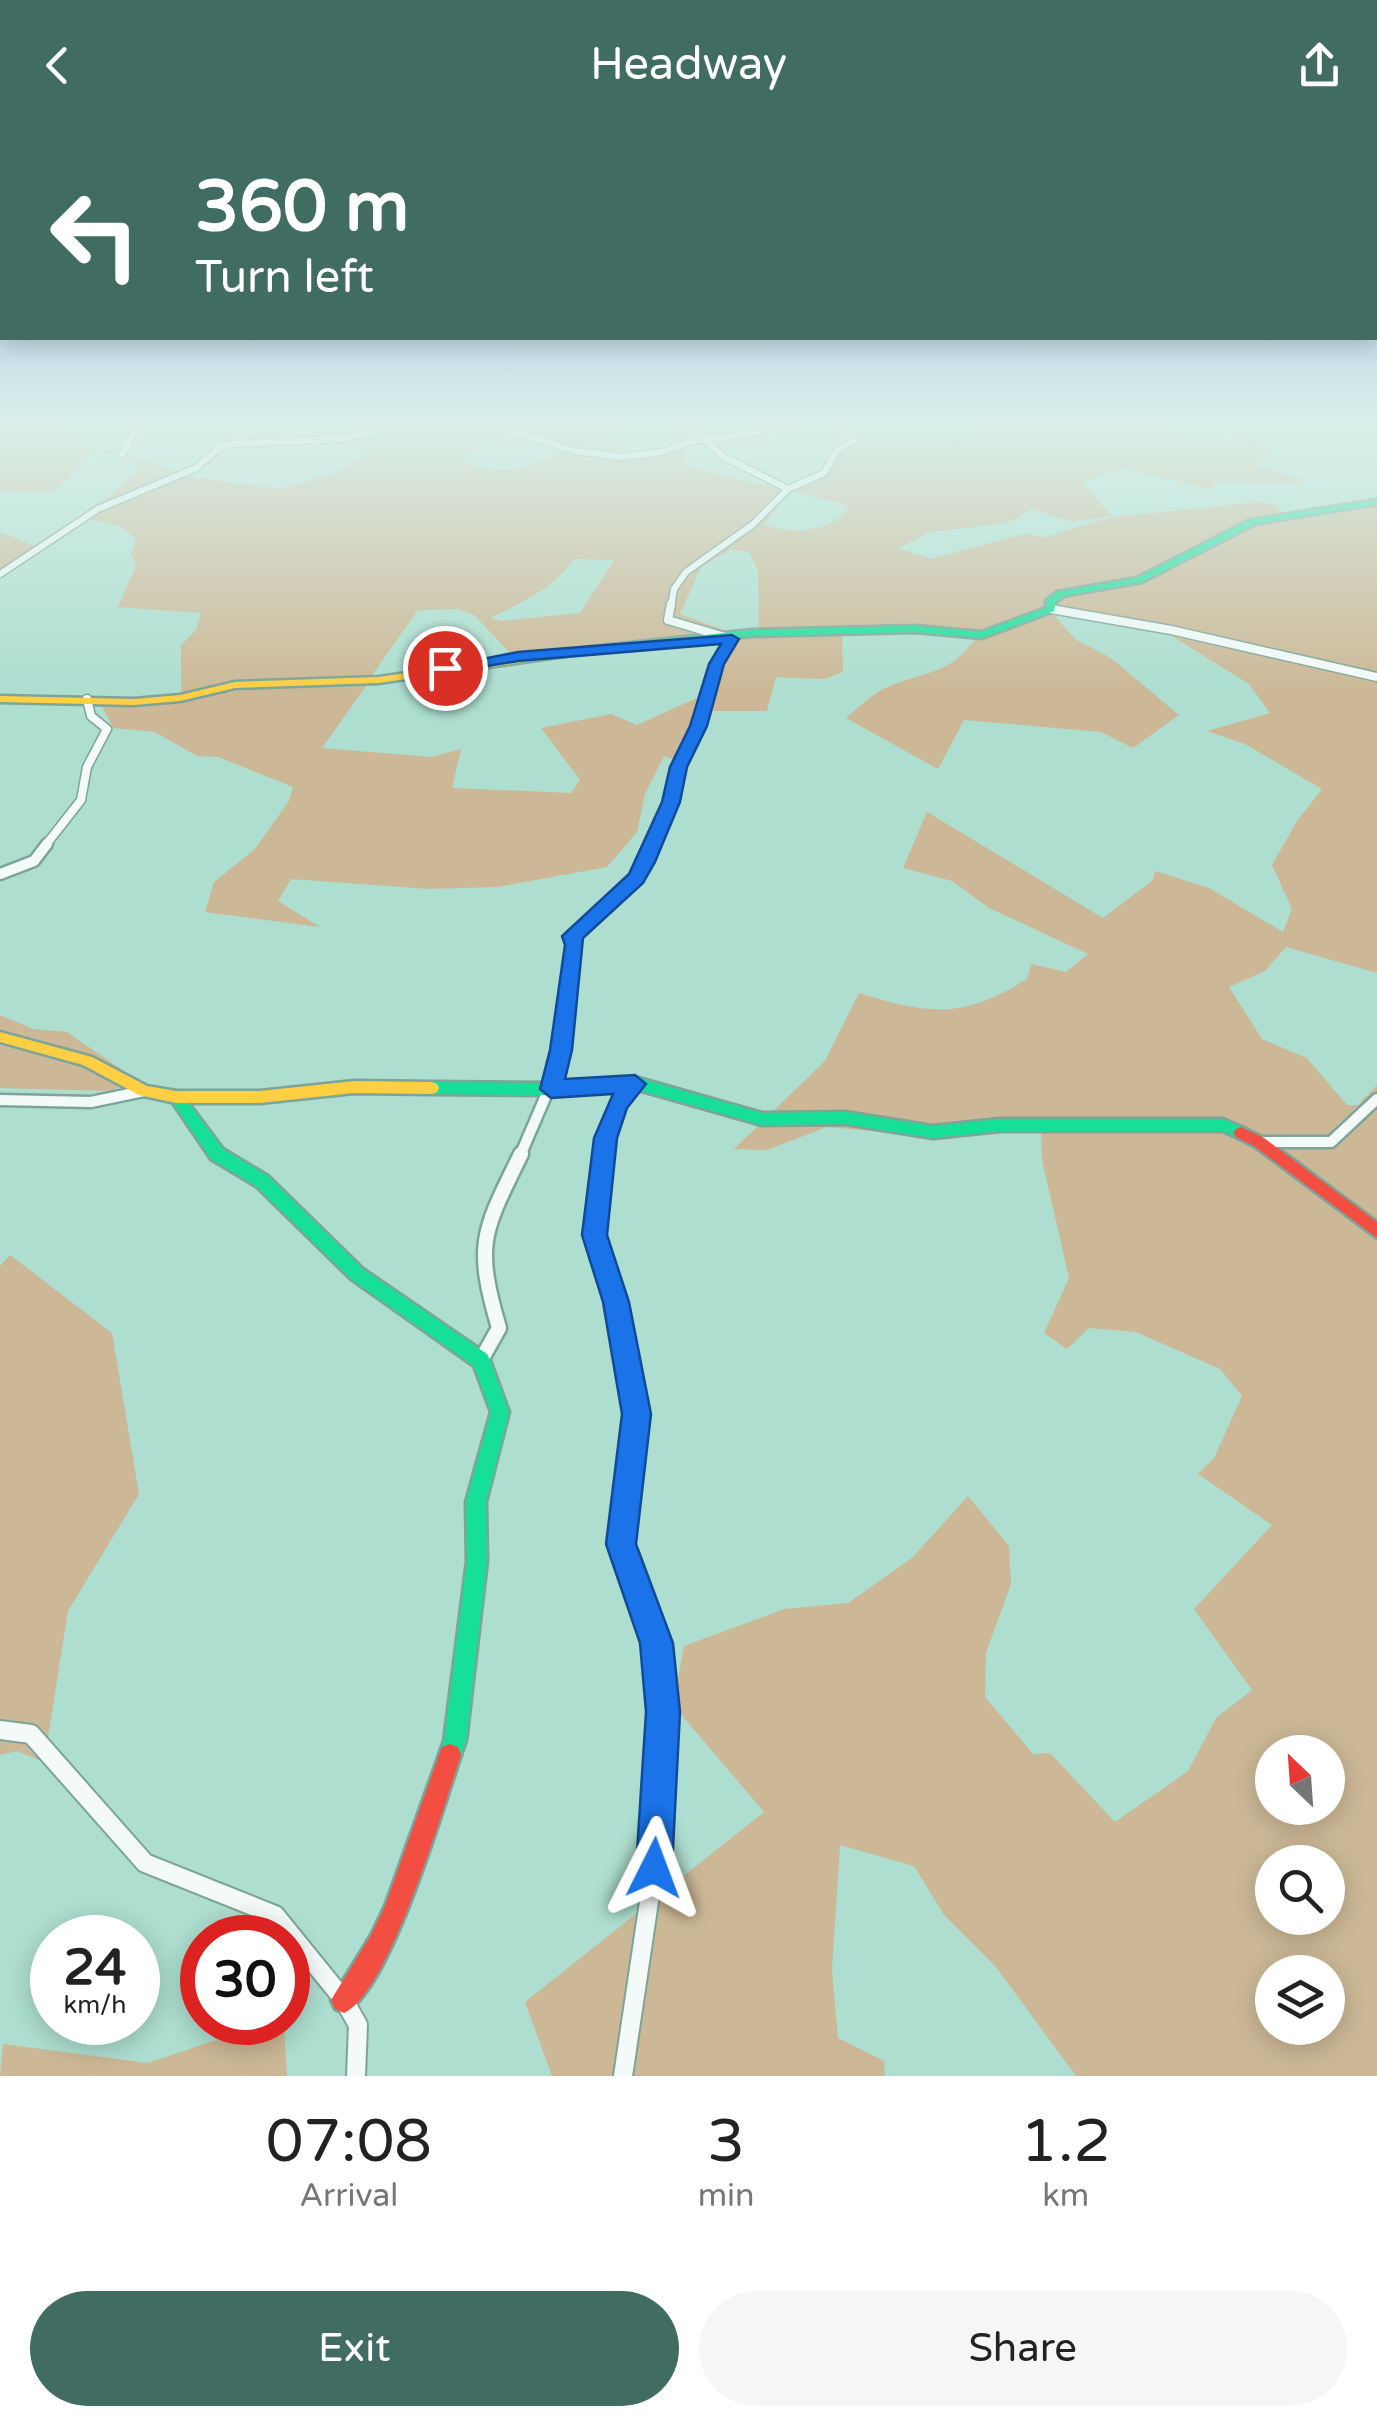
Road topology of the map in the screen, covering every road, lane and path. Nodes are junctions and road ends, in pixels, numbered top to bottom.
1 (95, 511) edge
2 (766, 511) edge
3 (1322, 511) edge
4 (0, 574) edge
5 (1051, 609) junction
6 (725, 637) junction
7 (1377, 677) edge
8 (87, 699) junction
9 (0, 700) edge
10 (0, 874) edge
11 (0, 1037) edge
12 (635, 1084) junction
13 (551, 1089) junction
14 (144, 1092) junction
15 (176, 1097) junction
16 (1377, 1099) edge
17 (0, 1100) edge
18 (1259, 1142) junction
19 (1377, 1231) edge
20 (482, 1360) junction
21 (0, 1730) edge
22 (344, 2000) junction
23 (356, 2076) edge
24 (623, 2076) edge

1 - 4 street
2 - 6 street
3 - 5 street
5 - 6 street
5 - 7 street
6 - 8 street
6 - 13 street
8 - 9 street
8 - 10 street
11 - 14 street
12 - 13 street
12 - 18 street
12 - 24 street
13 - 15 street
13 - 20 street
14 - 15 street
14 - 17 street
15 - 20 street
16 - 18 street
18 - 19 street
20 - 22 street
21 - 22 street
22 - 23 street

